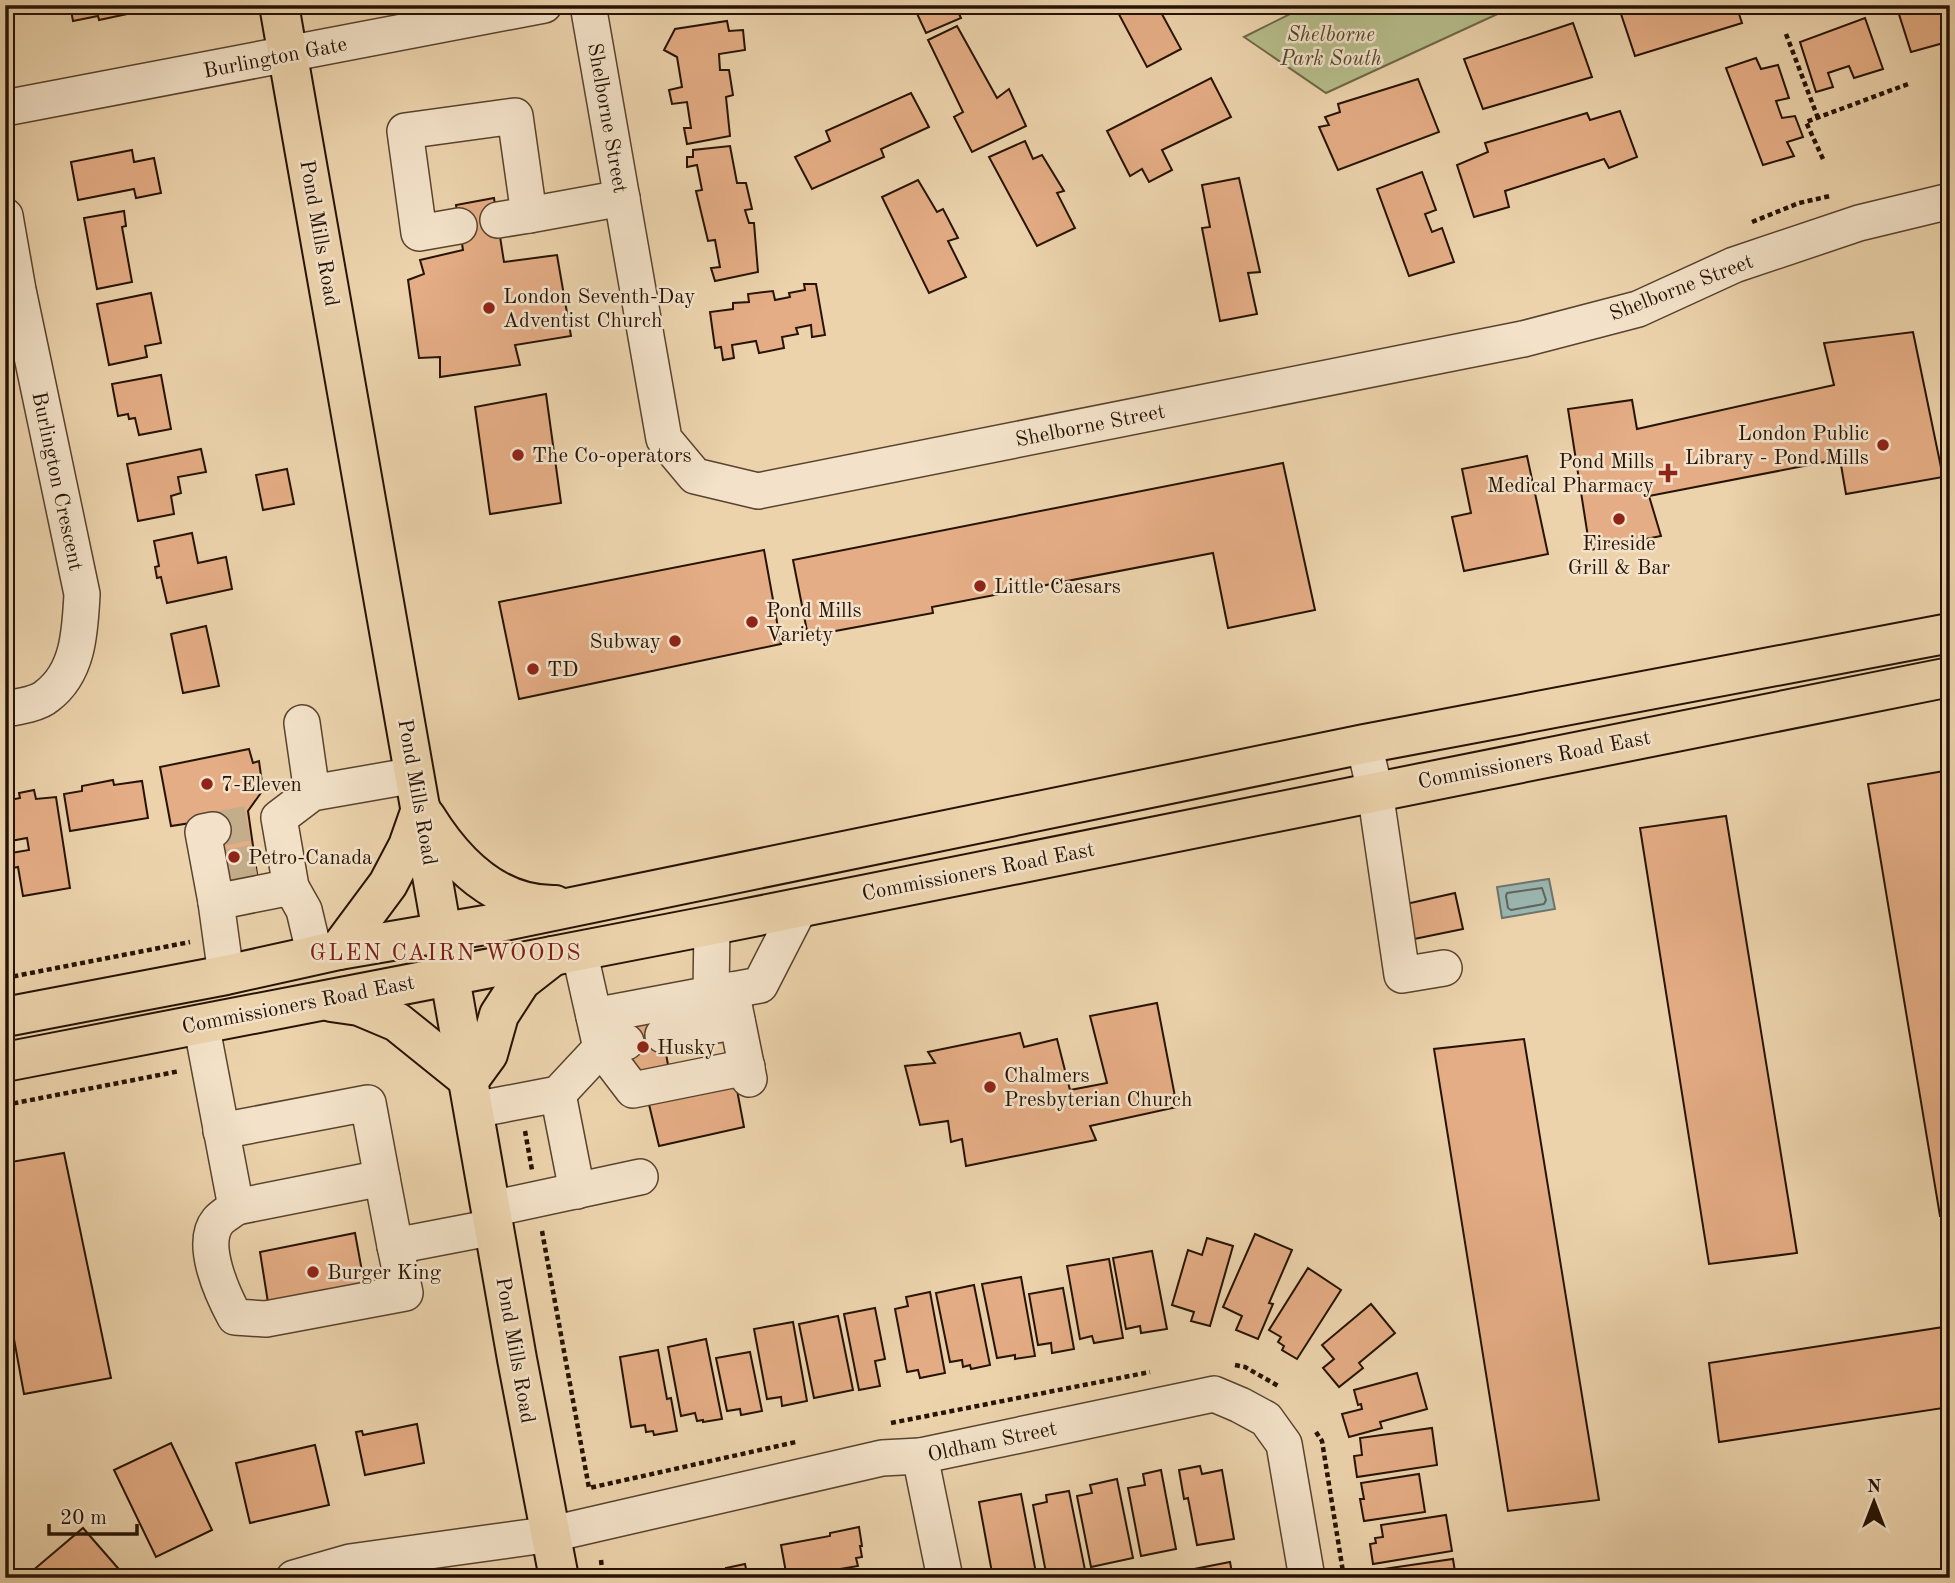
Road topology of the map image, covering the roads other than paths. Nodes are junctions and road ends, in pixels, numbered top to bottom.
1 (279, 5) edge
2 (544, 5) edge
3 (588, 5) edge
4 (288, 55) junction
5 (5, 108) edge
6 (622, 198) junction
7 (1950, 201) edge
8 (5, 216) edge
9 (459, 226) dead end
10 (11, 291) edge
11 (1950, 633) edge
12 (1950, 677) edge
13 (5, 709) edge
14 (302, 723) dead end
15 (1364, 744) junction
16 (1375, 791) junction
17 (418, 792) junction
18 (312, 793) junction
19 (213, 830) dead end
20 (277, 868) junction
21 (217, 894) junction
22 (586, 904) junction
23 (800, 907) junction
24 (712, 925) junction
25 (443, 933) junction
26 (327, 953) junction
27 (566, 953) junction
28 (1444, 968) dead end
29 (226, 975) junction
30 (450, 975) junction
31 (318, 1000) junction
32 (726, 1002) junction
33 (5, 1017) edge
34 (201, 1023) junction
35 (663, 1035) dead end
36 (607, 1036) junction
37 (5, 1062) edge
38 (558, 1094) junction
39 (472, 1095) junction
40 (221, 1131) junction
41 (640, 1177) dead end
42 (382, 1178) junction
43 (577, 1191) junction
44 (236, 1207) junction
45 (493, 1218) junction
46 (395, 1246) junction
47 (920, 1456) junction
48 (552, 1534) junction
49 (294, 1578) edge
50 (559, 1578) edge
51 (945, 1578) edge
52 (1307, 1578) edge

1 - 4 main road, Pond Mills Road
2 - 4 street, Burlington Gate
3 - 6 street, Shelborne Street
4 - 5 street, Burlington Gate
4 - 17 main road, Pond Mills Road
6 - 7 street, Shelborne Street
6 - 9 street
8 - 10 street, Burlington Crescent
10 - 13 street, Burlington Crescent
11 - 15 main road, Commissioners Road East
12 - 16 main road, Commissioners Road East
14 - 18 street
15 - 16 street
15 - 22 main road, Commissioners Road East
16 - 23 main road, Commissioners Road East
16 - 28 street
17 - 18 street
17 - 22 main road
17 - 25 main road, Pond Mills Road
17 - 26 main road
18 - 20 street
19 - 21 street
20 - 21 street
20 - 26 street
21 - 29 street
22 - 25 main road, Commissioners Road East
23 - 24 main road, Commissioners Road East
23 - 32 street
24 - 27 main road, Commissioners Road East
24 - 32 street
25 - 26 main road, Commissioners Road East
25 - 30 main road, Pond Mills Road
26 - 29 main road, Commissioners Road East
27 - 30 main road, Commissioners Road East
27 - 36 street
27 - 39 main road
29 - 33 main road, Commissioners Road East
30 - 31 main road, Commissioners Road East
30 - 39 main road, Pond Mills Road
31 - 34 main road, Commissioners Road East
31 - 39 main road
32 - 35 street
32 - 36 street
32 - 36 street
34 - 37 main road, Commissioners Road East
34 - 40 street
36 - 38 street
38 - 39 street
38 - 43 street
39 - 45 main road, Pond Mills Road
40 - 42 street
40 - 44 street
41 - 43 street
42 - 44 street
42 - 46 street
43 - 45 street
44 - 46 street
45 - 46 street
45 - 48 main road, Pond Mills Road
47 - 48 street, Oldham Street
47 - 51 street
47 - 52 street, Oldham Street
48 - 49 street, Oldham Street
48 - 50 main road, Pond Mills Road

